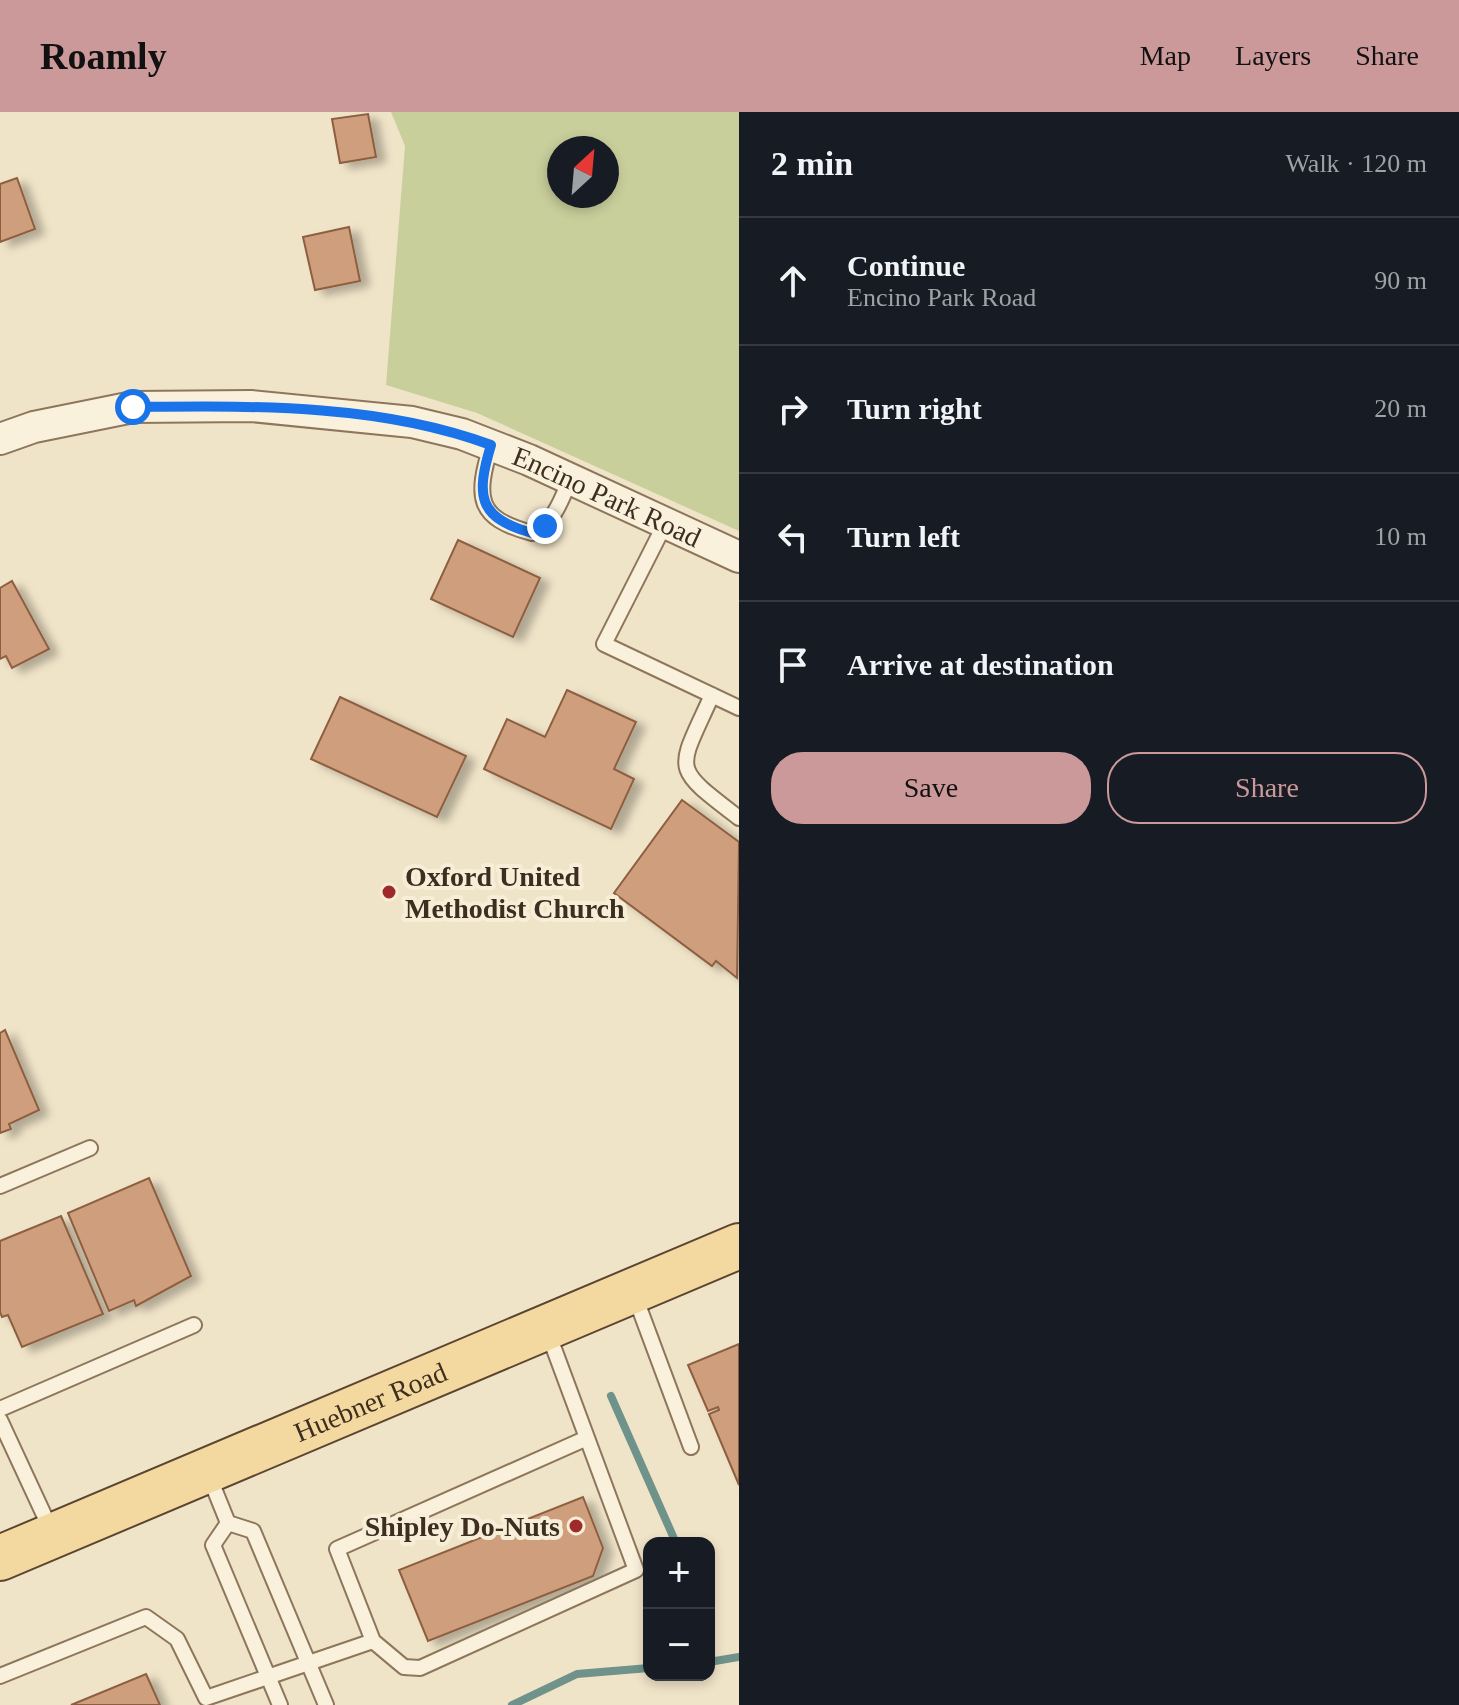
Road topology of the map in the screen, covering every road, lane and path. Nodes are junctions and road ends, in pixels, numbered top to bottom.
1 (0, 439) edge
2 (491, 445) junction
3 (571, 477) junction
4 (666, 522) junction
5 (739, 557) edge
6 (712, 695) junction
7 (739, 708) edge
8 (739, 818) edge
9 (90, 1148) dead end
10 (0, 1186) edge
11 (739, 1246) edge
12 (632, 1290) junction
13 (194, 1325) dead end
14 (546, 1326) junction
15 (0, 1409) edge
16 (0, 1420) edge
17 (587, 1438) junction
18 (691, 1447) dead end
19 (207, 1472) junction
20 (228, 1523) junction
21 (53, 1534) junction
22 (0, 1558) edge
23 (373, 1641) junction
24 (309, 1663) junction
25 (0, 1676) edge
26 (268, 1677) junction
27 (280, 1705) edge
28 (326, 1705) edge

1 - 2 street, Encino Park Road
2 - 3 street, Encino Park Road
2 - 3 lane
3 - 4 street, Encino Park Road
4 - 5 street, Encino Park Road
4 - 6 lane
6 - 7 lane
6 - 8 lane
9 - 10 lane
11 - 12 main road, Huebner Road
12 - 14 main road, Huebner Road
12 - 18 lane
13 - 15 lane
14 - 17 lane
14 - 19 main road, Huebner Road
16 - 21 lane
17 - 23 lane
17 - 23 lane
19 - 20 lane
19 - 21 main road, Huebner Road
20 - 24 lane
20 - 26 lane
21 - 22 main road, Huebner Road
23 - 24 lane
24 - 26 lane
24 - 28 lane
25 - 26 lane
26 - 27 lane

